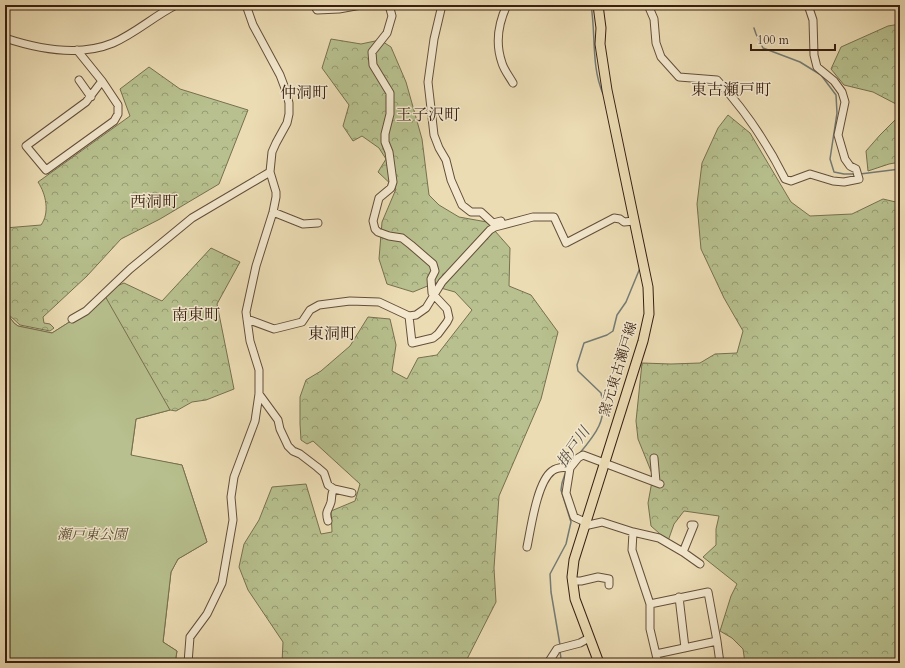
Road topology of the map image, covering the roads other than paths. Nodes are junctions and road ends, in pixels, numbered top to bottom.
1 (176, 5) edge
2 (246, 5) edge
3 (314, 5) edge
4 (361, 5) edge
5 (389, 5) edge
6 (442, 5) edge
7 (507, 5) edge
8 (598, 5) edge
9 (648, 5) edge
10 (808, 5) edge
11 (5, 38) edge
12 (77, 50) junction
13 (79, 80) dead end
14 (102, 81) junction
15 (513, 83) dead end
16 (91, 97) junction
17 (270, 172) junction
18 (273, 212) junction
19 (634, 221) junction
20 (318, 223) dead end
21 (506, 223) junction
22 (434, 296) junction
23 (409, 316) junction
24 (72, 319) dead end
25 (247, 319) junction
26 (259, 394) junction
27 (654, 458) dead end
28 (604, 463) junction
29 (568, 468) junction
30 (334, 489) junction
31 (352, 493) dead end
32 (328, 521) dead end
33 (585, 524) junction
34 (691, 524) dead end
35 (633, 532) junction
36 (527, 547) dead end
37 (683, 552) junction
38 (700, 564) dead end
39 (572, 580) junction
40 (609, 585) dead end
41 (679, 597) junction
42 (650, 604) junction
43 (589, 638) junction
44 (716, 641) junction
45 (686, 648) junction
46 (656, 654) junction
47 (188, 663) edge
48 (548, 663) edge
49 (599, 663) edge
50 (658, 663) edge
51 (720, 663) edge

1 - 12 street
2 - 17 street
3 - 4 street
5 - 22 street
6 - 21 street
7 - 15 street
8 - 19 main road, 窯元東古瀬戸線
9 - 10 street
11 - 12 street
12 - 14 street
13 - 16 street
14 - 16 street
14 - 16 street
17 - 18 street
17 - 24 street
18 - 20 street
18 - 25 street
19 - 21 street
19 - 28 main road, 窯元東古瀬戸線
21 - 22 street
22 - 23 street
22 - 23 street
23 - 25 street
25 - 26 street
26 - 30 street
26 - 47 street
27 - 28 street
28 - 29 street
28 - 33 main road, 窯元東古瀬戸線
29 - 33 street
29 - 36 street
30 - 31 street
30 - 32 street
33 - 35 street
33 - 39 main road, 窯元東古瀬戸線
34 - 37 street
35 - 37 street
35 - 42 street
37 - 38 street
39 - 40 street
39 - 43 main road, 窯元東古瀬戸線
41 - 42 street
41 - 44 street
41 - 45 street
42 - 46 street
43 - 48 street
43 - 49 main road, 窯元東古瀬戸線
44 - 45 street
44 - 51 street
45 - 46 street
46 - 50 street

